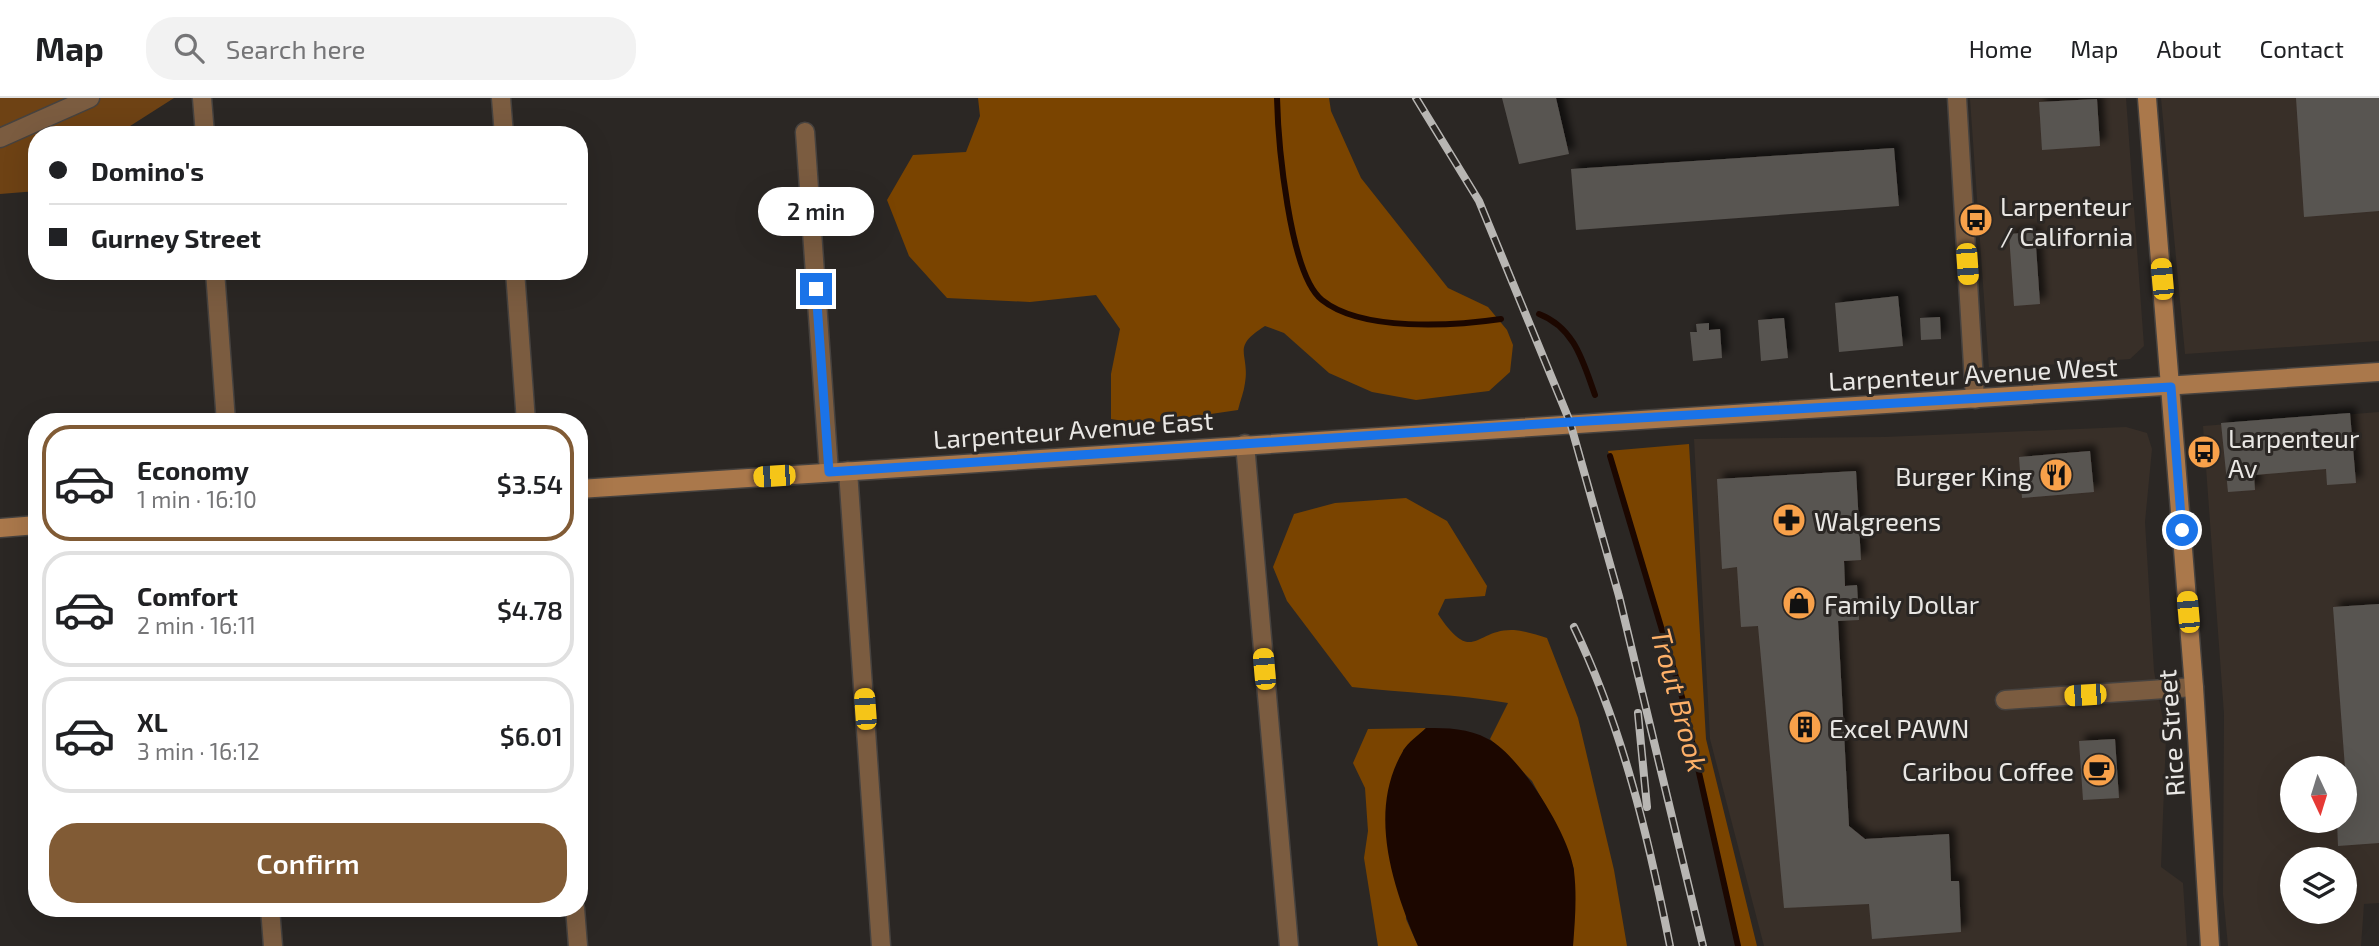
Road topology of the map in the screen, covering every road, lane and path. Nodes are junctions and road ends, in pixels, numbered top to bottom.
1 (90, 98) edge
2 (202, 98) edge
3 (501, 98) edge
4 (1957, 98) edge
5 (2147, 98) edge
6 (204, 126) edge
7 (503, 126) edge
8 (805, 132) dead end
9 (0, 138) edge
10 (216, 280) edge
11 (515, 280) edge
12 (2379, 372) edge
13 (2171, 387) junction
14 (1975, 399) junction
15 (225, 413) edge
16 (525, 413) edge
17 (1570, 422) joint
18 (1245, 444) junction
19 (849, 471) junction
20 (829, 472) junction
21 (588, 488) edge
22 (28, 526) edge
23 (0, 528) edge
24 (2194, 687) junction
25 (2005, 700) dead end
26 (271, 917) edge
27 (576, 917) edge
28 (273, 946) edge
29 (578, 946) edge
30 (881, 946) edge
31 (1289, 946) edge
32 (2210, 946) edge

1 - 9 street
2 - 6 street
3 - 7 street
4 - 14 street
5 - 13 main road, Rice Street
8 - 20 street
10 - 15 street
11 - 16 street
12 - 13 main road, Larpenteur Avenue West
13 - 14 main road, Larpenteur Avenue West
13 - 24 main road, Rice Street
14 - 17 main road, Larpenteur Avenue West
17 - 18 main road, Larpenteur Avenue East
18 - 19 main road, Larpenteur Avenue East
18 - 31 street
19 - 20 main road, Larpenteur Avenue East
19 - 30 street
20 - 21 main road, Larpenteur Avenue East
22 - 23 main road
24 - 25 street
24 - 32 main road, Rice Street
26 - 28 street
27 - 29 street

